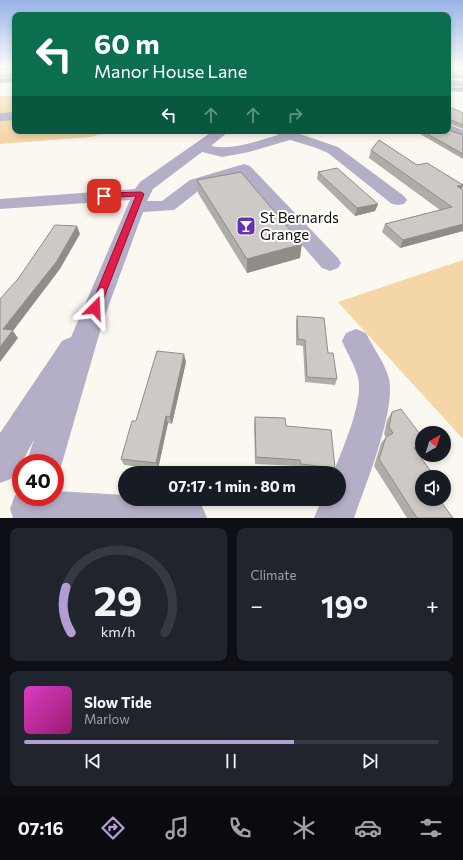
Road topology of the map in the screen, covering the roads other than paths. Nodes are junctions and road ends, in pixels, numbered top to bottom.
1 (12, 116) edge
2 (0, 117) edge
3 (451, 129) edge
4 (218, 134) edge
5 (285, 134) edge
6 (463, 135) edge
7 (200, 147) junction
8 (138, 200) junction
9 (398, 200) dead end
10 (0, 204) edge
11 (330, 263) dead end
12 (90, 321) junction
13 (356, 341) dead end
14 (47, 454) edge
15 (0, 465) edge
16 (29, 508) edge
17 (187, 518) edge
18 (334, 518) edge

1 - 2 street
3 - 6 street
4 - 7 street
5 - 7 street
5 - 9 street
7 - 8 street
8 - 10 street
8 - 11 street
8 - 12 street
12 - 14 street
12 - 15 street
13 - 18 street
16 - 17 street

